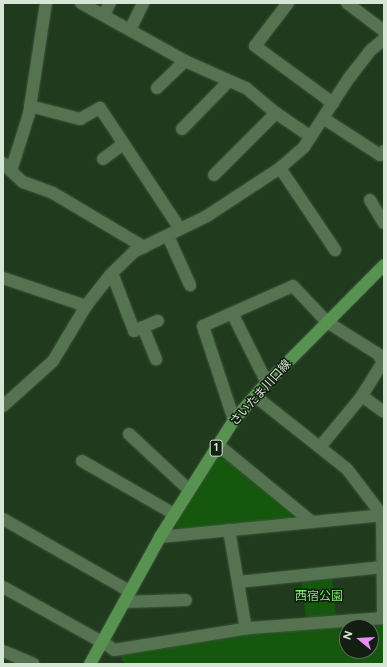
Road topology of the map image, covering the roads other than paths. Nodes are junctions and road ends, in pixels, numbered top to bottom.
1 (46, 3) edge
2 (81, 3) edge
3 (110, 3) edge
4 (143, 3) edge
5 (288, 3) edge
6 (347, 3) edge
7 (104, 14) junction
8 (382, 26) edge
9 (130, 30) junction
10 (384, 39) edge
11 (185, 61) junction
12 (229, 81) junction
13 (157, 88) dead end
14 (333, 103) junction
15 (30, 106) junction
16 (276, 113) junction
17 (323, 118) junction
18 (182, 129) dead end
19 (311, 137) junction
20 (123, 144) junction
21 (384, 151) edge
22 (103, 159) dead end
23 (7, 167) edge
24 (280, 168) junction
25 (214, 175) dead end
26 (370, 200) dead end
27 (384, 222) edge
28 (180, 230) junction
29 (168, 236) junction
30 (144, 247) junction
31 (335, 250) dead end
32 (384, 265) edge
33 (112, 273) junction
34 (3, 278) edge
35 (190, 285) dead end
36 (86, 306) junction
37 (232, 313) junction
38 (158, 321) dead end
39 (327, 322) junction
40 (143, 327) junction
41 (156, 360) dead end
42 (267, 383) junction
43 (255, 396) junction
44 (362, 396) junction
45 (3, 406) edge
46 (383, 411) edge
47 (234, 420) junction
48 (129, 434) dead end
49 (218, 445) junction
50 (320, 447) junction
51 (82, 461) dead end
52 (189, 490) junction
53 (174, 514) junction
54 (383, 515) edge
55 (3, 519) edge
56 (312, 522) junction
57 (229, 530) junction
58 (160, 537) junction
59 (383, 567) edge
60 (238, 582) junction
61 (3, 587) edge
62 (129, 591) junction
63 (186, 600) dead end
64 (124, 602) junction
65 (384, 618) edge
66 (246, 629) junction
67 (102, 642) junction
68 (3, 651) edge
69 (32, 664) edge
70 (90, 664) edge

1 - 15 street
2 - 7 street
3 - 7 street
4 - 9 street
5 - 14 street
6 - 8 street
7 - 9 street
9 - 11 street
10 - 14 street
11 - 12 street
11 - 13 street
12 - 16 street
12 - 18 street
14 - 17 street
15 - 20 street
15 - 23 street
16 - 19 street
16 - 25 street
17 - 19 street
17 - 21 street
19 - 24 street
20 - 22 street
20 - 28 street
23 - 30 street
24 - 28 street
24 - 31 street
26 - 27 street
28 - 29 street
29 - 30 street
29 - 35 street
30 - 33 street
32 - 39 main road, さいたま川口線 / 1
33 - 36 street
33 - 40 street
34 - 36 street
36 - 45 street
37 - 39 street
37 - 42 street
37 - 47 street
38 - 40 street
39 - 42 main road, さいたま川口線 / 1
39 - 44 street
40 - 41 street
42 - 43 main road, さいたま川口線 / 1
43 - 47 main road, さいたま川口線 / 1
43 - 50 street
44 - 46 street
44 - 50 street
47 - 49 main road, さいたま川口線 / 1
48 - 52 street
49 - 52 main road, さいたま川口線 / 1
49 - 56 street
50 - 54 street
51 - 53 street
52 - 53 main road, さいたま川口線 / 1
53 - 58 main road, さいたま川口線 / 1
54 - 56 street
54 - 59 street
55 - 62 street
56 - 57 street
57 - 58 street
57 - 60 street
58 - 62 main road, さいたま川口線 / 1
59 - 60 street
59 - 65 street
60 - 66 street
61 - 67 street
62 - 64 main road, さいたま川口線 / 1
63 - 64 street
64 - 67 main road, さいたま川口線 / 1
65 - 66 street
66 - 67 street
67 - 70 main road, さいたま川口線 / 1
68 - 69 street

